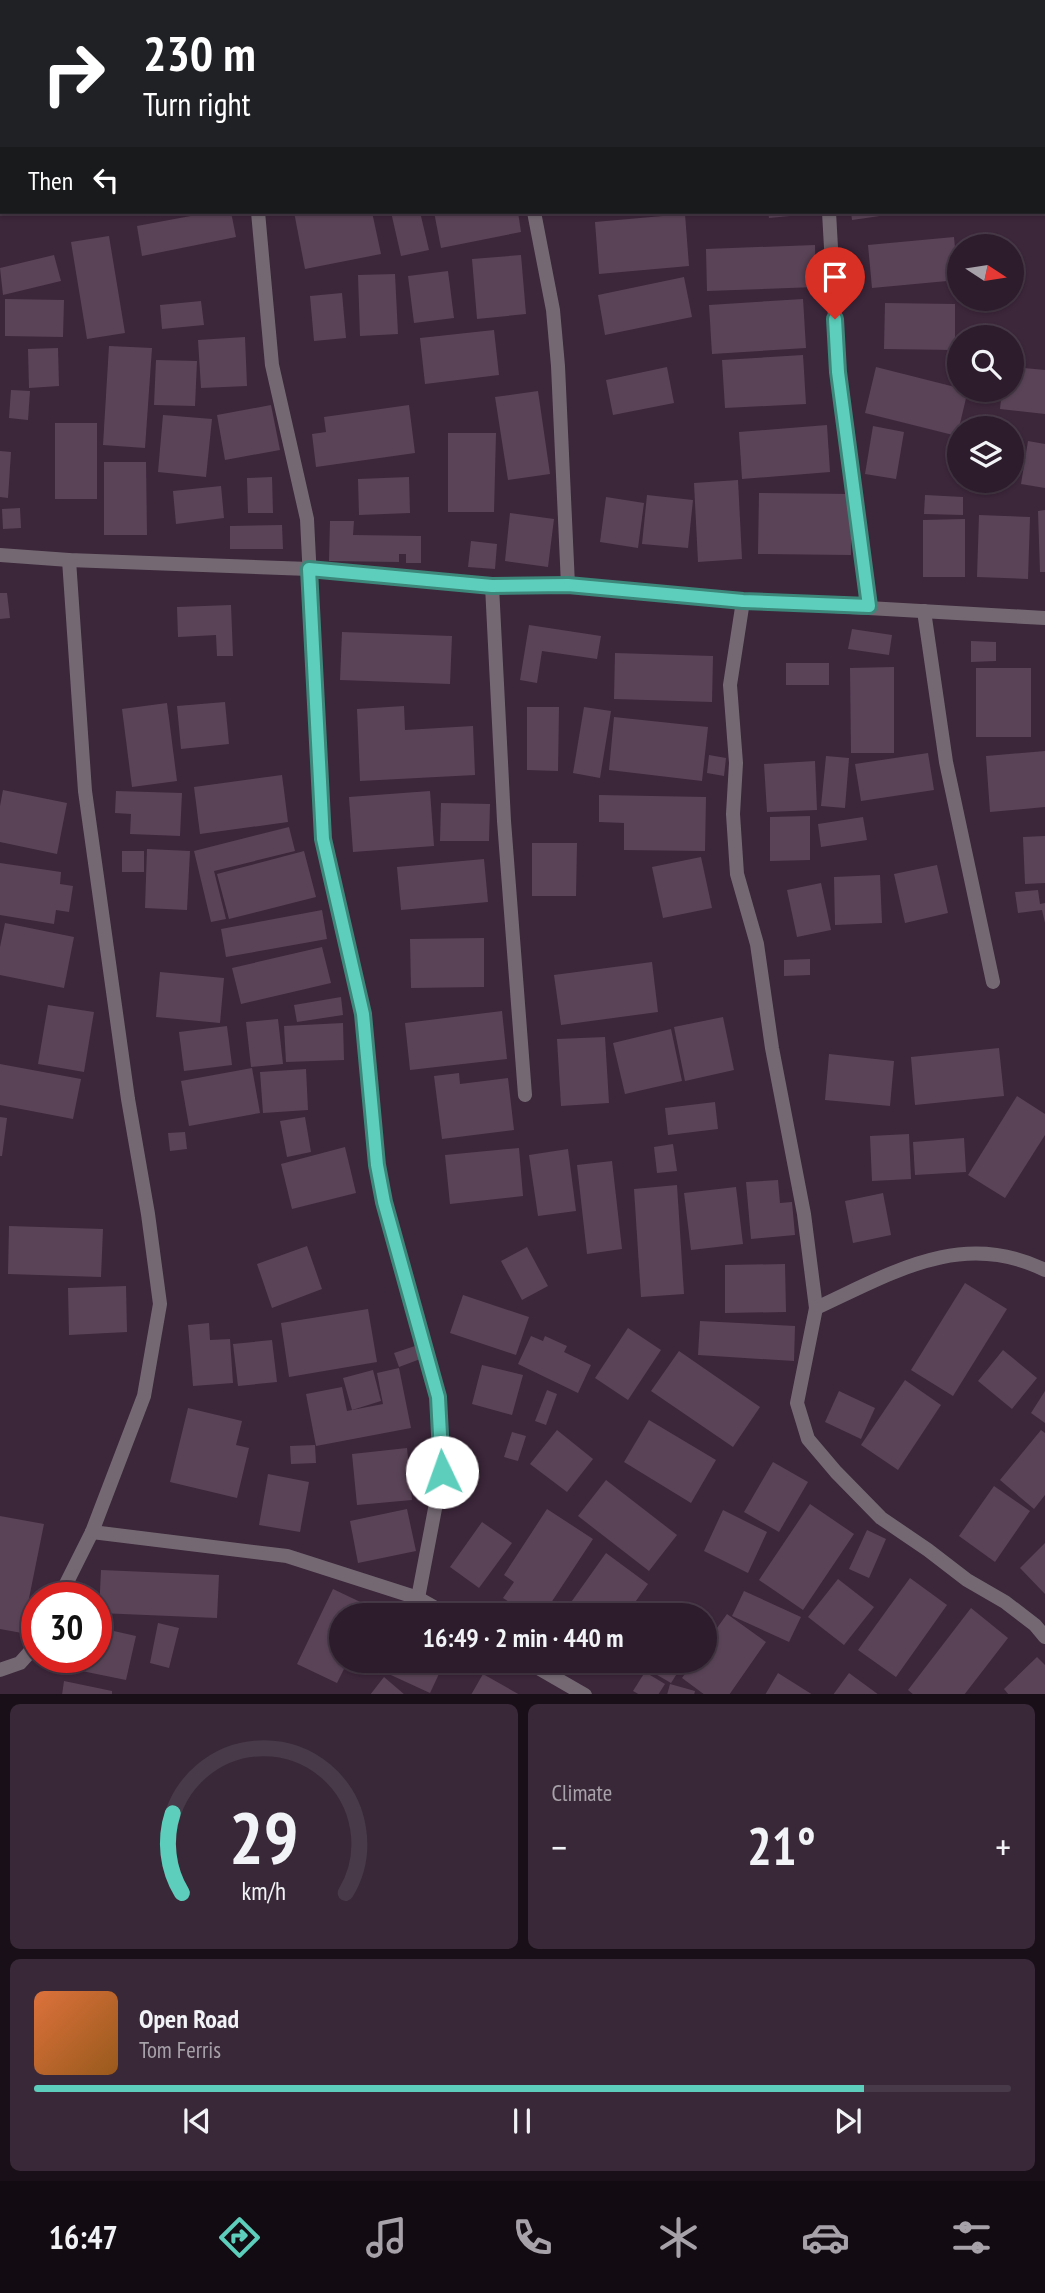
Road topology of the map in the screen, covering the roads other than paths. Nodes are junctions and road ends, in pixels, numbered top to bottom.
1 (258, 214) edge
2 (534, 214) edge
3 (829, 214) edge
4 (0, 555) edge
5 (69, 560) junction
6 (309, 569) junction
7 (568, 585) junction
8 (492, 586) junction
9 (743, 601) junction
10 (869, 606) junction
11 (924, 611) junction
12 (1045, 618) edge
13 (993, 982) dead end
14 (525, 1095) dead end
15 (1045, 1270) edge
16 (816, 1308) junction
17 (92, 1532) junction
18 (67, 1582) edge
19 (418, 1598) junction
20 (427, 1603) edge
21 (1045, 1637) edge
22 (21, 1662) edge
23 (0, 1671) edge
24 (547, 1673) edge
25 (583, 1694) edge

1 - 6 street
2 - 7 street
3 - 10 street
4 - 5 street
5 - 6 street
5 - 17 street
6 - 8 street
6 - 19 street
7 - 8 street
7 - 9 street
8 - 14 street
9 - 10 street
9 - 16 street
10 - 11 street
11 - 12 street
11 - 13 street
15 - 16 street
16 - 21 street
17 - 18 street
17 - 19 street
19 - 20 street
22 - 23 street
24 - 25 street

